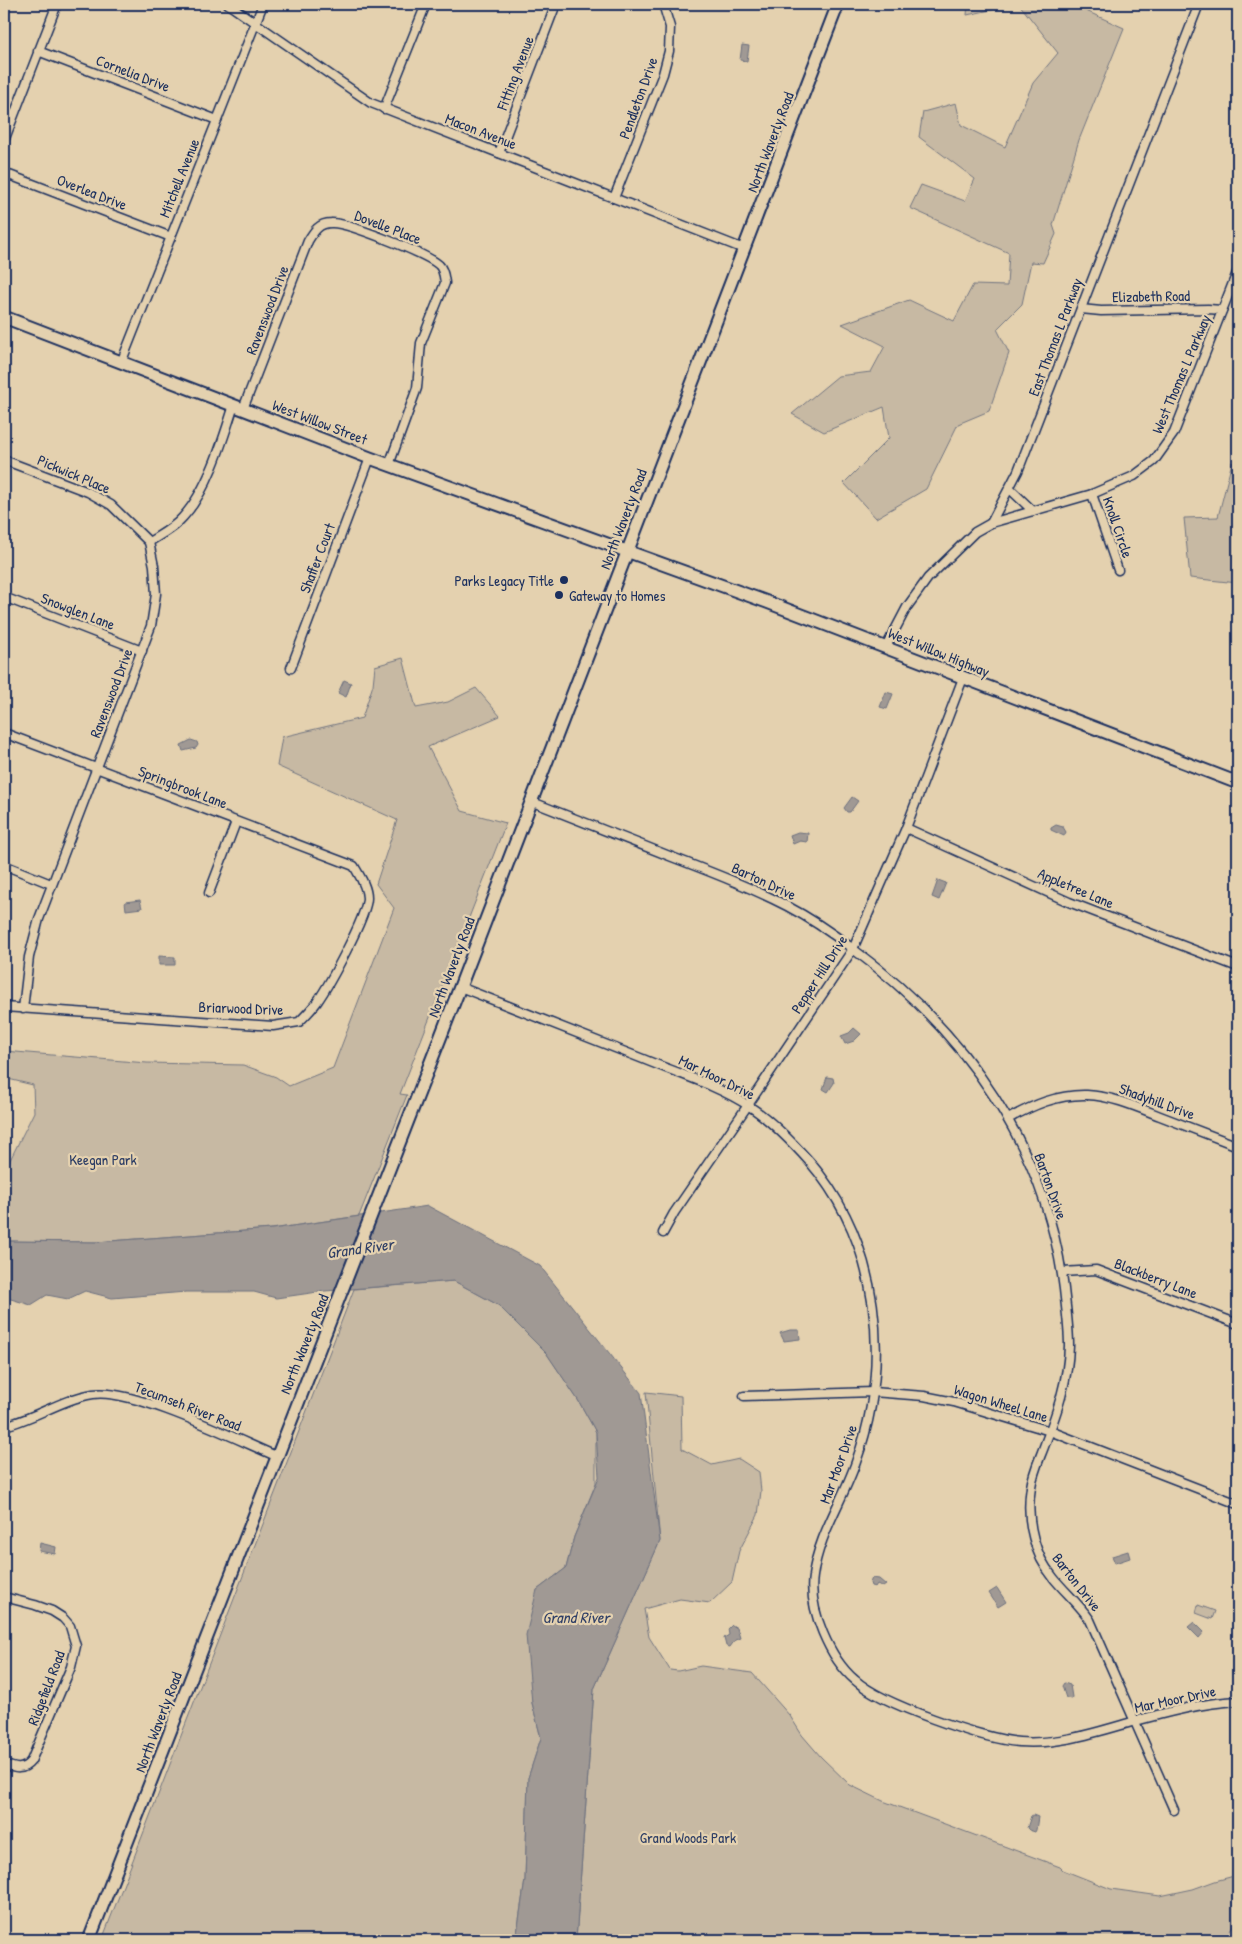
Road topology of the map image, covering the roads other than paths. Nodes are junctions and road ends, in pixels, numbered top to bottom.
1 (57, 4) edge
2 (228, 4) edge
3 (263, 4) edge
4 (426, 4) edge
5 (556, 4) edge
6 (664, 4) edge
7 (838, 4) edge
8 (1199, 4) edge
9 (256, 24) junction
10 (38, 51) junction
11 (384, 109) junction
12 (218, 120) junction
13 (4, 141) edge
14 (499, 152) junction
15 (4, 174) edge
16 (614, 198) junction
17 (322, 224) joint
18 (171, 237) junction
19 (744, 249) junction
20 (1238, 270) edge
21 (1081, 309) junction
22 (1222, 310) junction
23 (4, 317) edge
24 (121, 363) junction
25 (238, 407) junction
26 (370, 458) junction
27 (4, 460) edge
28 (389, 465) junction
29 (1010, 489) junction
30 (1092, 494) junction
31 (1033, 511) junction
32 (991, 523) junction
33 (149, 542) junction
34 (627, 552) junction
35 (1118, 570) dead end
36 (4, 597) edge
37 (886, 647) junction
38 (142, 651) junction
39 (291, 668) dead end
40 (963, 678) junction
41 (4, 733) edge
42 (96, 769) junction
43 (1238, 783) edge
44 (530, 801) junction
45 (236, 822) junction
46 (906, 828) junction
47 (4, 865) edge
48 (354, 866) joint
49 (51, 884) junction
50 (209, 894) dead end
51 (853, 949) junction
52 (1238, 967) edge
53 (460, 987) junction
54 (4, 1007) edge
55 (23, 1009) junction
56 (748, 1105) junction
57 (1008, 1119) junction
58 (1238, 1146) edge
59 (663, 1232) dead end
60 (1062, 1272) junction
61 (1238, 1324) edge
62 (873, 1392) junction
63 (744, 1396) dead end
64 (4, 1426) edge
65 (1050, 1432) junction
66 (276, 1456) junction
67 (1238, 1504) edge
68 (4, 1597) edge
69 (1238, 1702) edge
70 (1135, 1721) junction
71 (4, 1764) edge
72 (1174, 1810) dead end
73 (89, 1940) edge

1 - 10 street
2 - 9 street, Macon Avenue
3 - 9 street, Mitchell Avenue
4 - 11 street
5 - 14 street, Fitting Avenue
6 - 16 street, Pendleton Drive
7 - 19 main road, North Waverly Road
8 - 21 street, East Thomas L Parkway
9 - 11 street, Macon Avenue
9 - 12 street, Mitchell Avenue
10 - 12 street, Cornelia Drive
10 - 13 street
11 - 14 street, Macon Avenue
12 - 18 street, Mitchell Avenue
14 - 16 street, Macon Avenue
15 - 18 street, Overlea Drive
16 - 19 street, Macon Avenue
17 - 25 street, Ravenswood Drive
17 - 28 street, Dovelle Place
18 - 24 street, Mitchell Avenue
19 - 34 main road, North Waverly Road
20 - 22 street, West Thomas L Parkway
21 - 22 street, Elizabeth Road
21 - 29 street, East Thomas L Parkway
22 - 30 street, West Thomas L Parkway
23 - 24 main road, West Willow Street
24 - 25 main road, West Willow Street
25 - 26 main road, West Willow Street
25 - 33 street, Ravenswood Drive
26 - 28 main road, West Willow Street
26 - 39 street, Shaffer Court
27 - 33 street, Pickwick Place
28 - 34 main road, West Willow Street
29 - 31 street
29 - 32 street, East Thomas L Parkway
30 - 31 street, West Thomas L Parkway
30 - 35 street, Knoll Circle
31 - 32 street, West Thomas L Parkway
32 - 37 street, East Thomas L Parkway
33 - 38 street, Ravenswood Drive
34 - 37 main road, West Willow Highway
34 - 44 main road, North Waverly Road
36 - 38 street, Snowglen Lane
37 - 40 main road, West Willow Highway
38 - 42 street, Ravenswood Drive
40 - 43 main road, West Willow Highway
40 - 46 street, Pepper Hill Drive
41 - 42 street, Springbrook Lane
42 - 45 street, Springbrook Lane
42 - 49 street, Ravenswood Drive
44 - 51 street, Barton Drive
44 - 53 main road, North Waverly Road
45 - 48 street, Springbrook Lane
45 - 50 street
46 - 51 street, Pepper Hill Drive
46 - 52 street, Appletree Lane
47 - 49 street
48 - 55 street, Briarwood Drive
49 - 55 street, Ravenswood Drive
51 - 56 street, Pepper Hill Drive
51 - 57 street, Barton Drive
53 - 56 street, Mar Moor Drive
53 - 66 main road, North Waverly Road
54 - 55 street, Briarwood Drive
56 - 59 street, Pepper Hill Drive
56 - 62 street, Mar Moor Drive
57 - 58 street, Shadyhill Drive
57 - 60 street, Barton Drive
60 - 61 street, Blackberry Lane
60 - 65 street, Barton Drive
62 - 63 street, Wagon Wheel Lane
62 - 65 street, Wagon Wheel Lane
62 - 70 street, Mar Moor Drive
64 - 66 street, Tecumseh River Road
65 - 67 street, Wagon Wheel Lane
65 - 70 street, Barton Drive
66 - 73 main road, North Waverly Road
68 - 71 street, Ridgefield Road
69 - 70 street, Mar Moor Drive
70 - 72 street, Barton Drive

